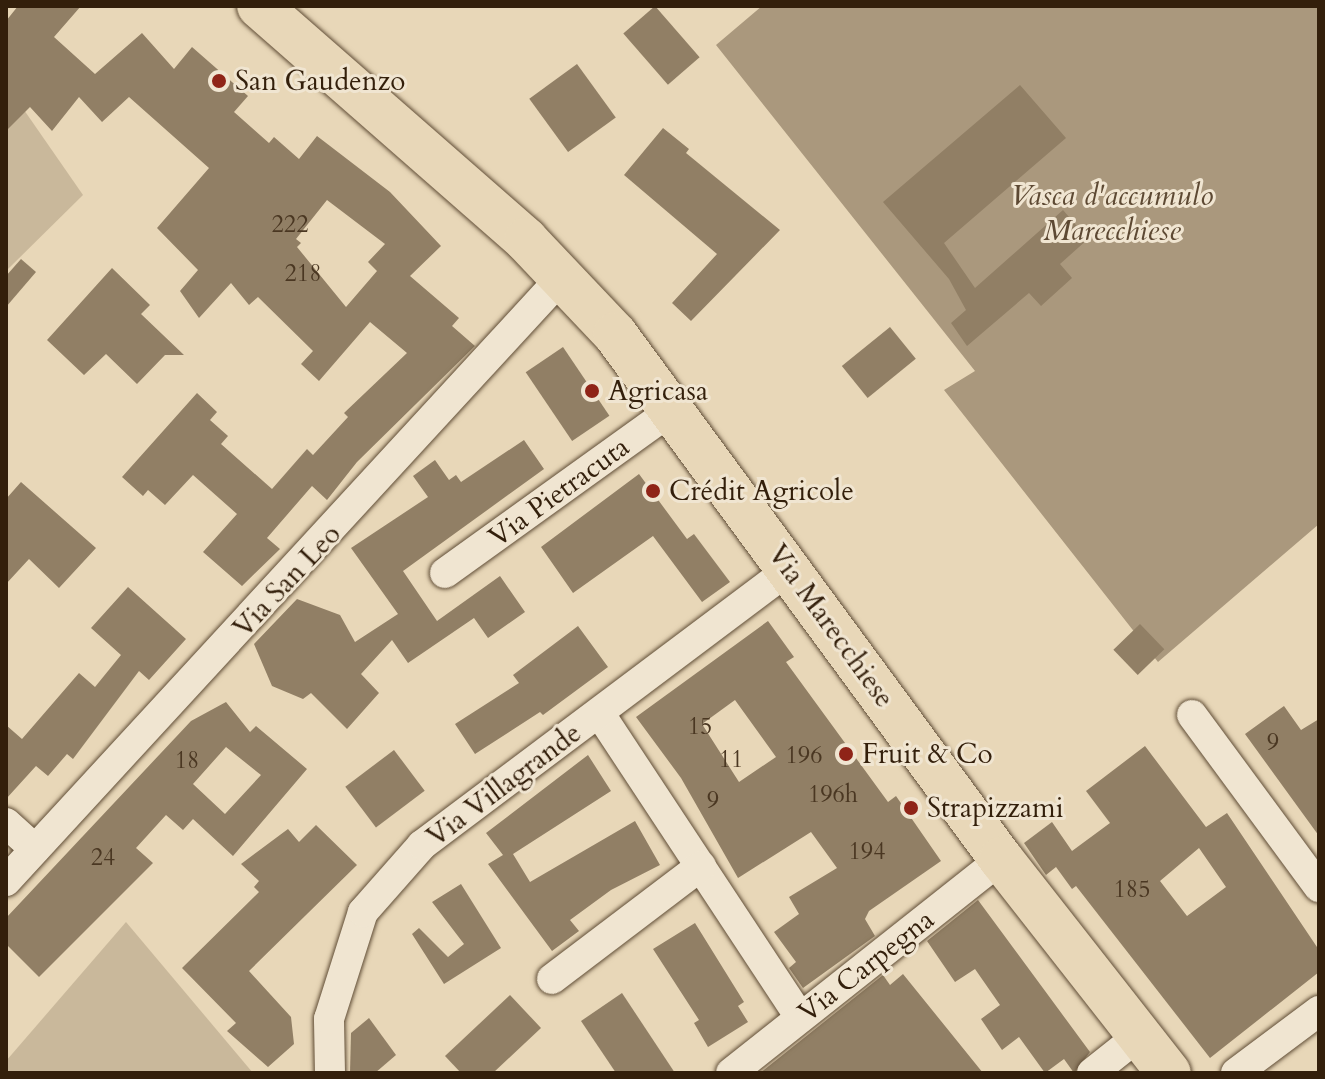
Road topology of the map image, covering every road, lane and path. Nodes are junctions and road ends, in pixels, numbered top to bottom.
1 (259, 6) edge
2 (563, 276) junction
3 (672, 410) junction
4 (790, 569) junction
5 (445, 573) dead end
6 (600, 714) junction
7 (1192, 715) dead end
8 (6, 823) edge
9 (35, 849) junction
10 (1001, 859) junction
11 (701, 866) junction
12 (6, 881) edge
13 (1319, 887) edge
14 (552, 979) dead end
15 (1319, 1011) edge
16 (800, 1017) junction
17 (1140, 1035) junction
18 (330, 1073) edge
19 (731, 1073) edge
20 (1092, 1073) edge
21 (1169, 1073) edge
22 (1236, 1073) edge

1 - 2 main road, Via Marecchiese
2 - 3 main road, Via Marecchiese
2 - 9 street, Via San Leo
3 - 4 main road, Via Marecchiese
3 - 5 street, Via Pietracuta
4 - 6 street, Via Villagrande
4 - 10 main road, Via Marecchiese
6 - 11 street
6 - 18 street, Via Villagrande
7 - 13 street
8 - 9 street
9 - 12 street, Via San Leo
10 - 16 street, Via Carpegna
10 - 17 main road, Via Marecchiese
11 - 14 street
11 - 16 street
15 - 22 street
16 - 19 street, Via Carpegna
17 - 20 street
17 - 21 main road, Via Marecchiese

